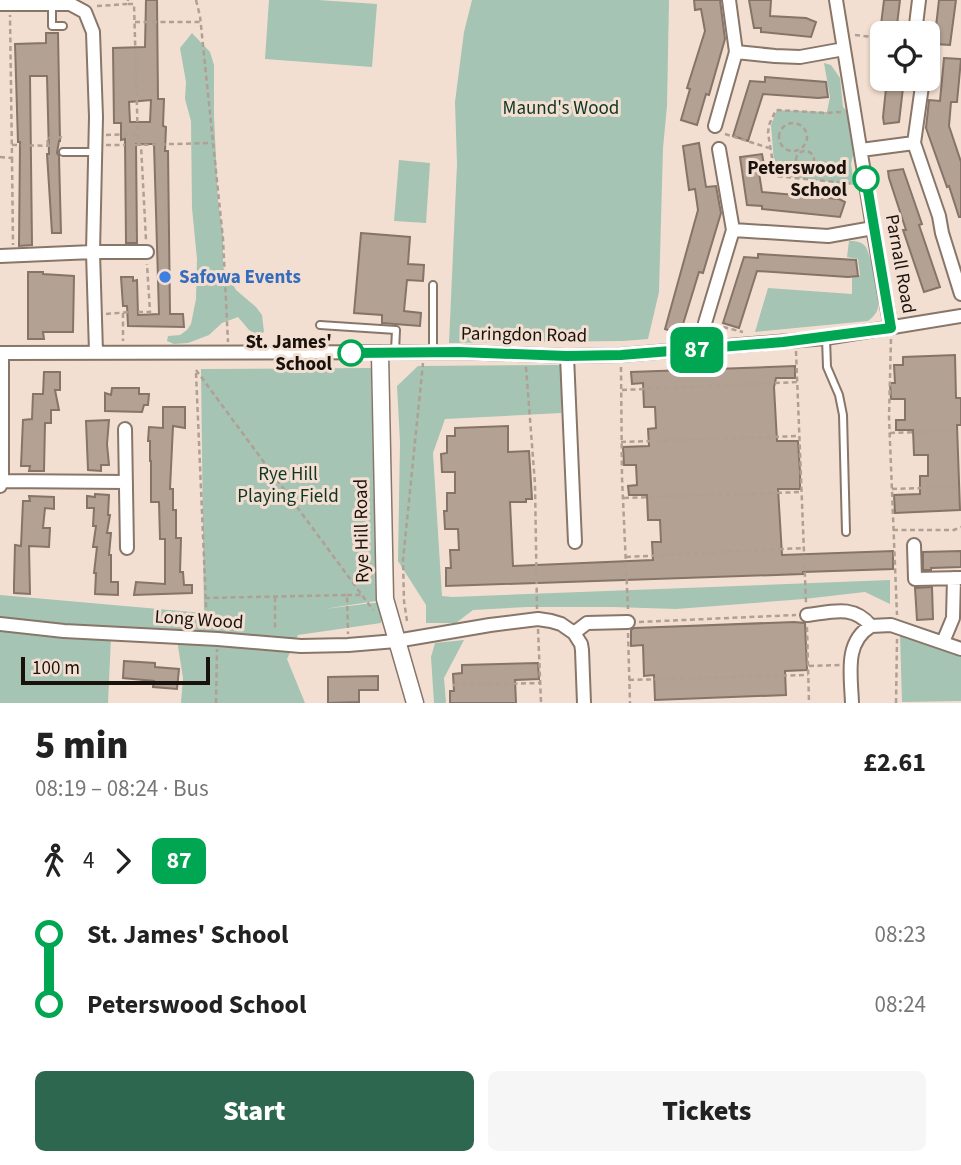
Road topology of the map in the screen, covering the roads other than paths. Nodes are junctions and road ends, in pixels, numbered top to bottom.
1 (729, 0) edge
2 (836, 0) edge
3 (919, 0) edge
4 (5, 4) edge
5 (52, 4) junction
6 (916, 21) edge
7 (63, 26) dead end
8 (844, 49) junction
9 (736, 52) junction
10 (921, 91) edge
11 (720, 130) road end
12 (914, 143) junction
13 (61, 149) road end
14 (100, 149) junction
15 (719, 149) dead end
16 (861, 150) junction
17 (873, 228) junction
18 (733, 230) junction
19 (93, 252) junction
20 (147, 253) road end
21 (6, 256) edge
22 (433, 285) dead end
23 (961, 294) edge
24 (961, 316) edge
25 (705, 323) dead end
26 (320, 325) dead end
27 (891, 328) junction
28 (826, 338) junction
29 (96, 352) junction
30 (1, 353) edge
31 (387, 353) junction
32 (428, 356) junction
33 (567, 356) junction
34 (125, 429) dead end
35 (126, 482) junction
36 (1, 483) edge
37 (846, 532) dead end
38 (575, 542) dead end
39 (914, 545) dead end
40 (127, 548) dead end
41 (957, 578) edge
42 (807, 615) road end
43 (628, 622) road end
44 (0, 624) edge
45 (871, 626) junction
46 (574, 633) junction
47 (403, 639) junction
48 (943, 642) junction
49 (961, 649) edge
50 (415, 703) edge
51 (584, 703) edge
52 (852, 703) edge

1 - 9 street
2 - 8 street, Parnall Road
3 - 6 street
4 - 5 street
5 - 7 lane
5 - 14 street
8 - 9 street
8 - 16 street, Parnall Road
9 - 11 street
10 - 12 street
12 - 16 street
12 - 23 street
13 - 14 lane
14 - 19 street
15 - 18 street
16 - 17 street, Parnall Road
17 - 18 street
17 - 27 street, Parnall Road
18 - 25 street
19 - 20 street
19 - 21 street
19 - 29 street
22 - 32 lane
24 - 27 street, Paringdon Road
26 - 31 lane
27 - 28 street, Paringdon Road
28 - 33 street, Paringdon Road
28 - 37 lane
29 - 30 street, Paringdon Road
29 - 31 street, Paringdon Road
30 - 36 street
31 - 32 street, Paringdon Road
31 - 47 street, Rye Hill Road
32 - 33 street, Paringdon Road
33 - 38 street
34 - 35 street
35 - 36 street
35 - 40 street
39 - 41 street
41 - 48 street
42 - 45 street
43 - 46 street
44 - 47 street, Long Wood
45 - 48 street
45 - 52 street
46 - 47 street, Long Wood
46 - 51 street
47 - 50 street, Rye Hill Road
48 - 49 street

